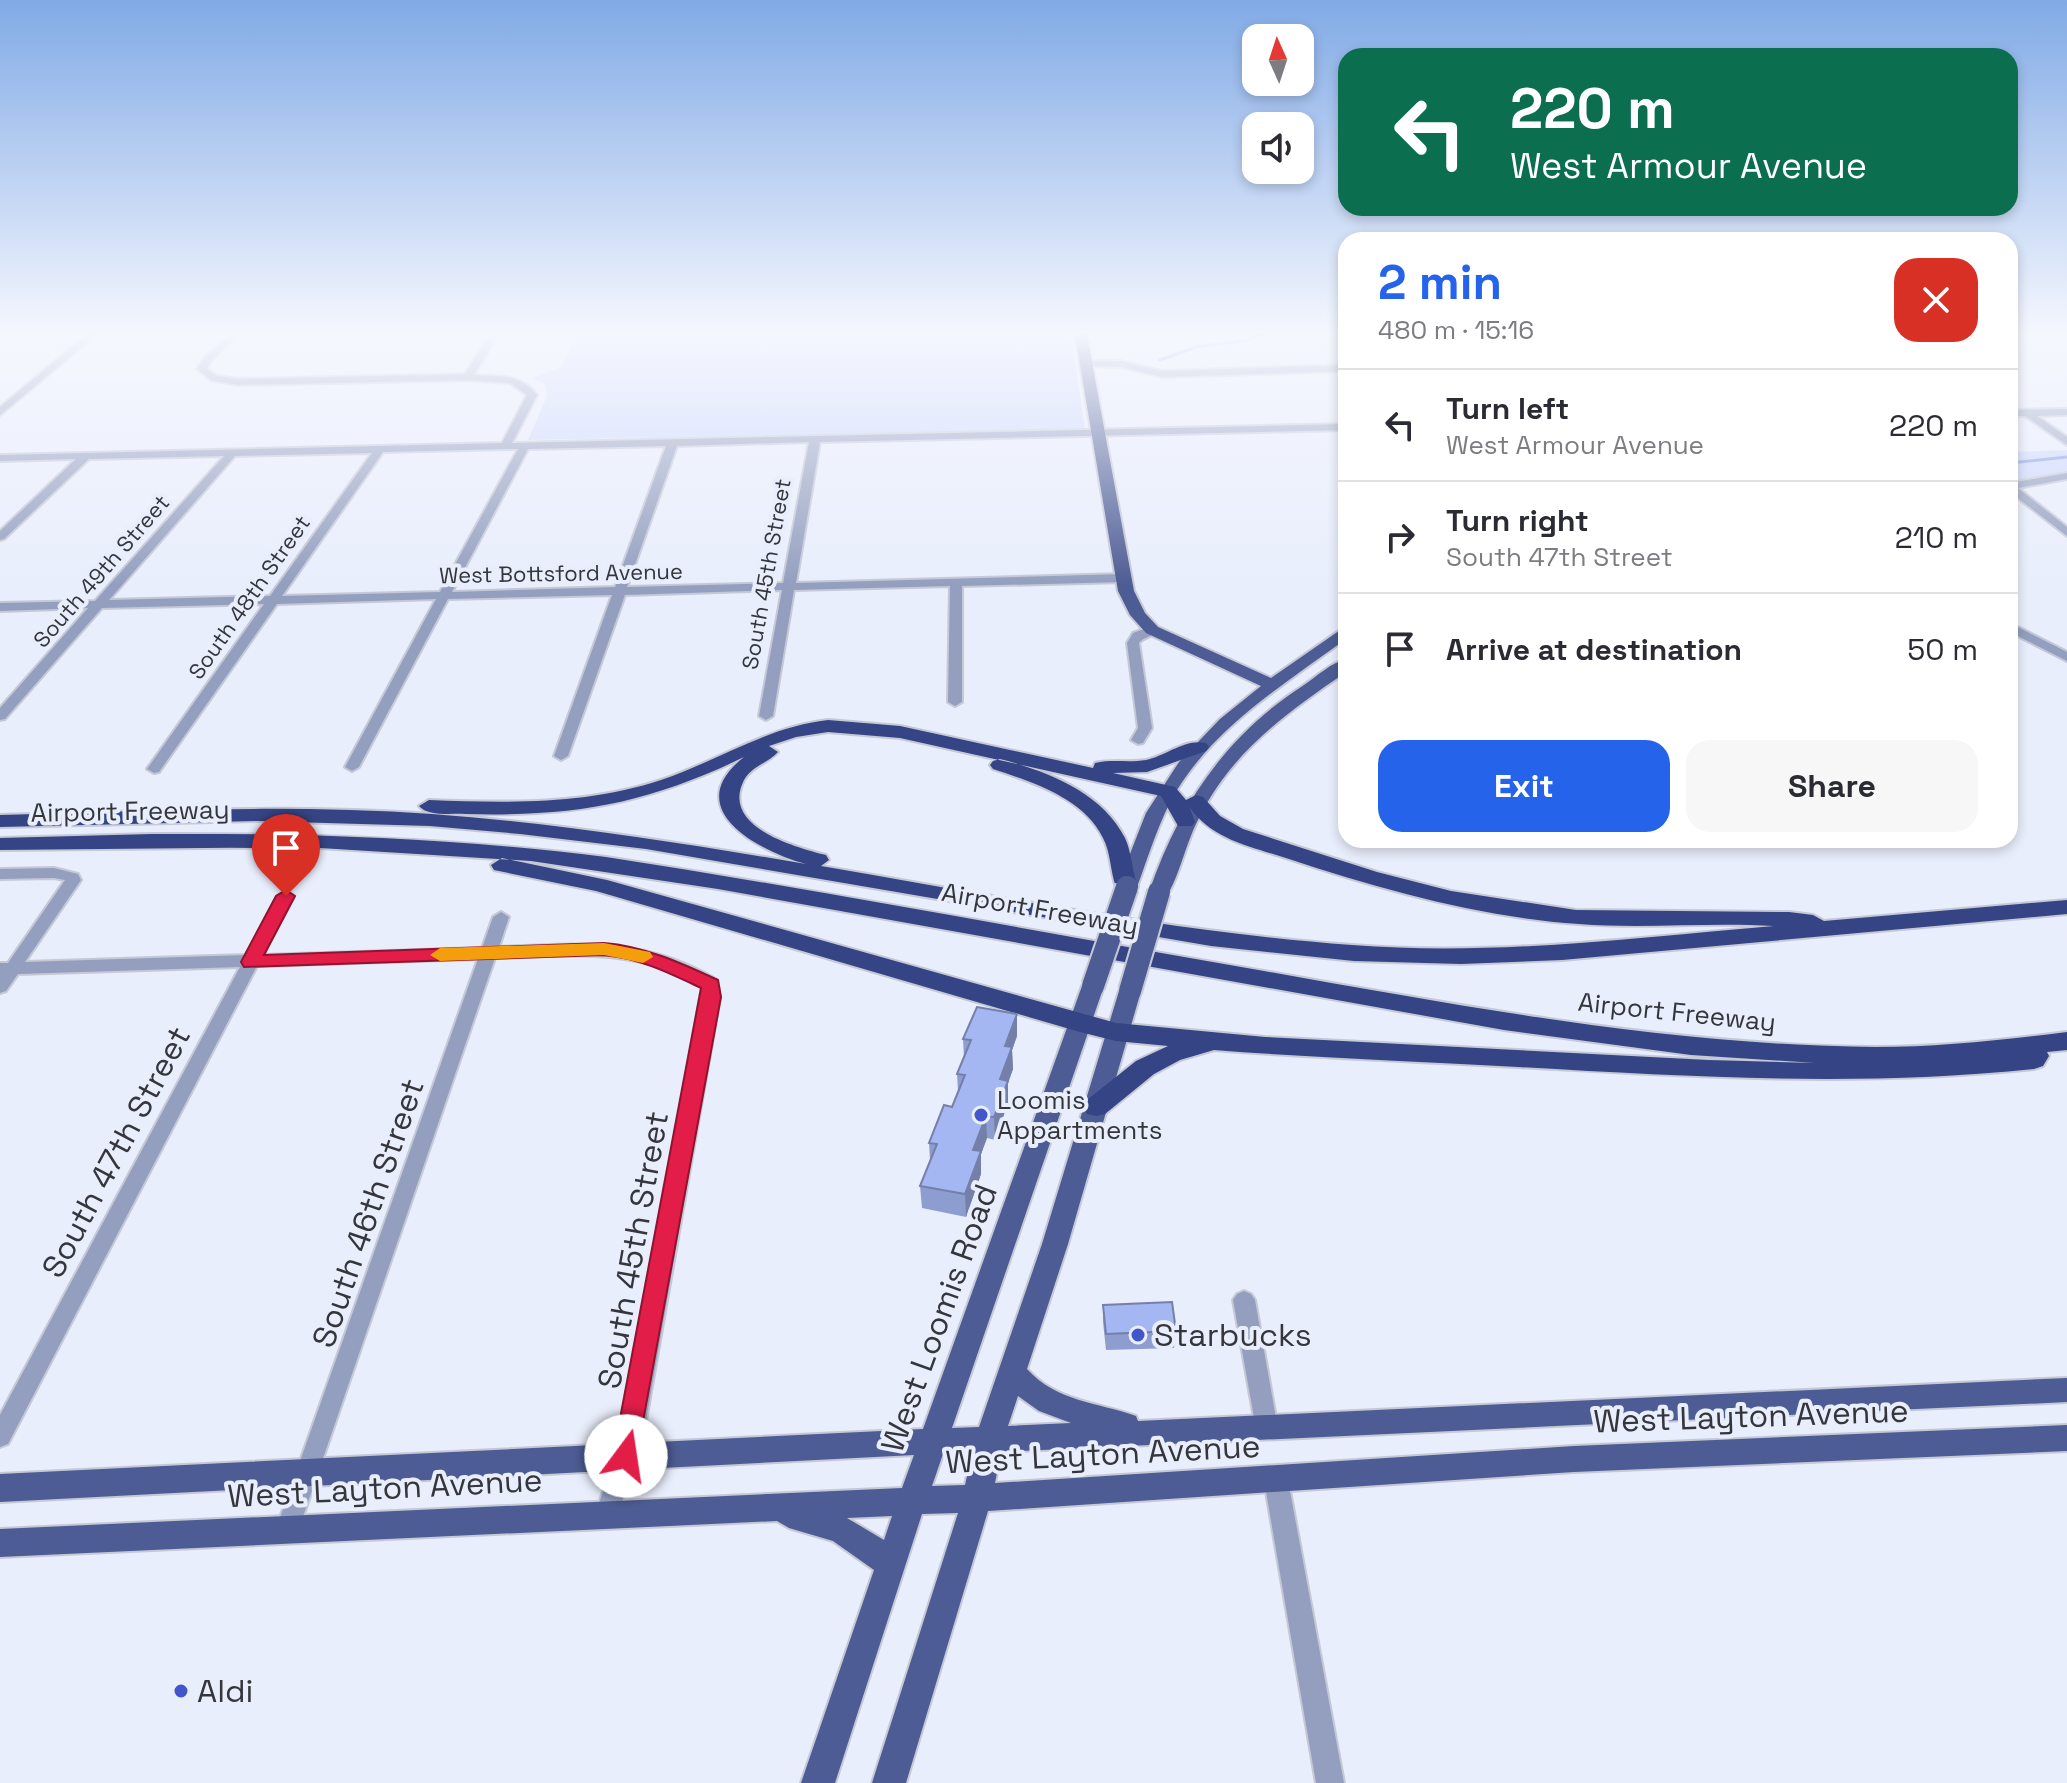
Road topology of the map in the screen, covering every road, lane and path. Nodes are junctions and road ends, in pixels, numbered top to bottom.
1 (528, 418) edge
2 (1096, 418) edge
3 (2034, 418) edge
4 (1338, 427) edge
5 (1099, 432) junction
6 (815, 439) junction
7 (2067, 442) edge
8 (672, 444) junction
9 (516, 447) junction
10 (380, 449) junction
11 (232, 453) junction
12 (86, 456) junction
13 (0, 458) edge
14 (2067, 476) edge
15 (2018, 485) edge
16 (2018, 493) edge
17 (2067, 533) edge
18 (0, 537) edge
19 (1124, 578) junction
20 (956, 582) junction
21 (787, 587) junction
22 (618, 591) junction
23 (447, 596) junction
24 (274, 600) junction
25 (100, 605) junction
26 (0, 607) edge
27 (1152, 630) junction
28 (2018, 631) edge
29 (1338, 637) edge
30 (1320, 650) junction
31 (2064, 657) edge
32 (1338, 669) edge
33 (1273, 685) junction
34 (1300, 694) junction
35 (955, 702) dead end
36 (0, 716) edge
37 (766, 716) dead end
38 (1261, 725) junction
39 (1138, 740) dead end
40 (1199, 747) junction
41 (1014, 755) junction
42 (561, 756) dead end
43 (352, 767) dead end
44 (154, 769) dead end
45 (1168, 791) junction
46 (1196, 801) junction
47 (0, 811) edge
48 (0, 821) edge
49 (1185, 822) junction
50 (199, 839) junction
51 (0, 844) edge
52 (0, 874) edge
53 (1127, 887) junction
54 (286, 896) dead end
55 (2056, 908) edge
56 (1045, 912) junction
57 (501, 917) dead end
58 (1858, 928) junction
59 (489, 953) junction
60 (250, 962) junction
61 (7, 968) edge
62 (0, 987) edge
63 (1080, 1024) junction
64 (1116, 1032) junction
65 (1239, 1042) junction
66 (2057, 1043) edge
67 (1096, 1107) junction
68 (1244, 1300) dead end
69 (1012, 1372) junction
70 (2067, 1390) edge
71 (1267, 1429) junction
72 (1162, 1431) junction
73 (0, 1437) edge
74 (2067, 1438) edge
75 (989, 1439) junction
76 (933, 1441) junction
77 (626, 1456) junction
78 (309, 1473) junction
79 (1276, 1480) junction
80 (0, 1488) edge
81 (977, 1498) junction
82 (912, 1501) junction
83 (725, 1508) junction
84 (608, 1513) junction
85 (288, 1529) junction
86 (0, 1543) edge
87 (891, 1565) junction
88 (818, 1783) edge
89 (889, 1783) edge
90 (1330, 1783) edge

1 - 9 street
2 - 5 main road
3 - 7 street
4 - 5 street
5 - 6 street
5 - 19 main road
6 - 8 street
6 - 21 street, South 45th Street
8 - 9 street
8 - 22 street
9 - 10 street
9 - 23 street
10 - 11 street
10 - 24 street, South 48th Street
11 - 12 street
11 - 25 street, South 49th Street
12 - 13 street
12 - 18 street
14 - 15 street
16 - 17 street
19 - 20 street, West Bottsford Avenue
19 - 27 main road
20 - 21 street, West Bottsford Avenue
20 - 35 street
21 - 22 street, West Bottsford Avenue
21 - 37 street, South 45th Street
22 - 23 street, West Bottsford Avenue
22 - 42 street
23 - 24 street, West Bottsford Avenue
23 - 43 street
24 - 25 street, West Bottsford Avenue
24 - 44 street, South 48th Street
25 - 26 street, West Bottsford Avenue
25 - 36 street, South 49th Street
27 - 33 main road
27 - 39 street
28 - 31 street
29 - 30 main road, West Loomis Road
30 - 33 main road, West Loomis Road
30 - 34 main road
32 - 34 main road
33 - 38 main road
33 - 40 main road, West Loomis Road
34 - 38 main road
38 - 46 main road
40 - 41 highway
40 - 45 main road, West Loomis Road
41 - 45 highway
41 - 47 highway
45 - 49 highway
45 - 53 main road, West Loomis Road
46 - 49 main road
46 - 58 highway
48 - 56 highway, Airport Freeway
49 - 64 main road, bridge
50 - 51 highway, Airport Freeway
50 - 63 highway
50 - 66 highway, Airport Freeway
52 - 61 street
53 - 56 highway
53 - 63 main road, West Loomis Road, bridge
54 - 60 street, South 47th Street
55 - 58 highway, Airport Freeway
56 - 58 highway, Airport Freeway
57 - 59 street, South 46th Street
59 - 60 street
59 - 77 street, South 45th Street
59 - 78 street, South 46th Street
60 - 61 street
60 - 73 street, South 47th Street
61 - 62 street
63 - 64 highway
63 - 76 main road, West Loomis Road
64 - 65 highway
64 - 67 main road
65 - 66 highway
65 - 67 highway
67 - 69 main road
68 - 71 street
69 - 72 main road
69 - 75 main road
70 - 71 main road, West Layton Avenue
71 - 72 main road, West Layton Avenue
72 - 75 main road, West Layton Avenue
74 - 79 main road, West Layton Avenue
75 - 76 main road, West Layton Avenue
75 - 81 main road
76 - 77 main road, West Layton Avenue
76 - 82 main road, West Loomis Road
77 - 78 main road, West Layton Avenue
77 - 84 street, South 45th Street
78 - 80 main road, West Layton Avenue
78 - 85 street, South 46th Street
79 - 81 main road, West Layton Avenue
79 - 90 street
81 - 82 main road, West Layton Avenue
81 - 89 main road
82 - 83 main road, West Layton Avenue
82 - 87 main road, West Loomis Road
83 - 84 main road, West Layton Avenue
83 - 87 main road
84 - 85 main road, West Layton Avenue
85 - 86 main road, West Layton Avenue
87 - 88 main road, West Loomis Road

